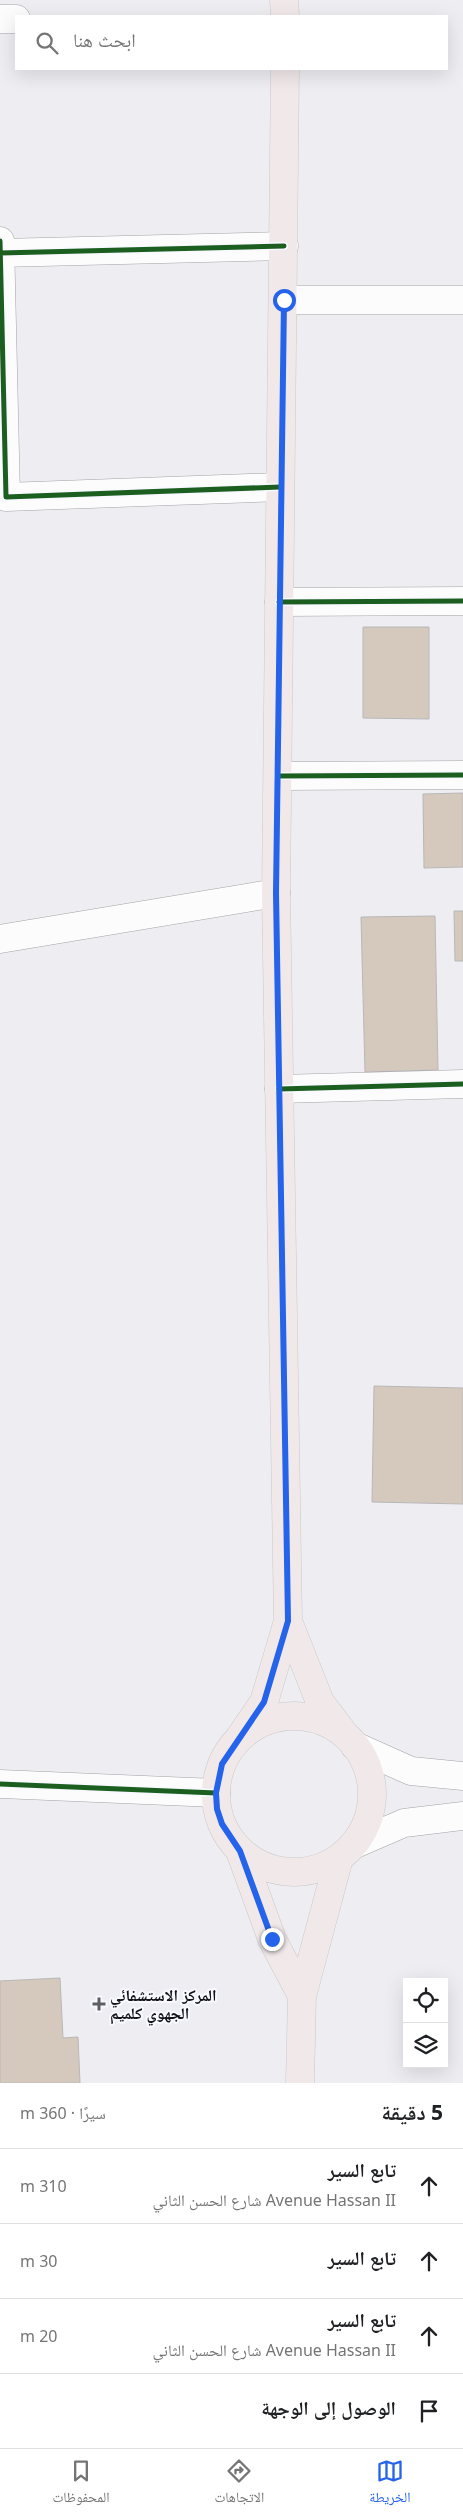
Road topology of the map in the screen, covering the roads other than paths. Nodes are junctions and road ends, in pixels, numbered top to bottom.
1 (284, 0) edge
2 (285, 15) edge
3 (0, 19) edge
4 (15, 19) edge
5 (285, 70) edge
6 (0, 241) edge
7 (284, 246) junction
8 (0, 253) edge
9 (284, 300) junction
10 (463, 300) edge
11 (280, 487) junction
12 (463, 601) edge
13 (279, 602) junction
14 (463, 775) edge
15 (278, 776) junction
16 (276, 893) junction
17 (0, 939) edge
18 (463, 1084) edge
19 (279, 1088) junction
20 (288, 1621) junction
21 (240, 1737) junction
22 (350, 1741) junction
23 (463, 1776) edge
24 (0, 1784) edge
25 (216, 1793) junction
26 (463, 1816) edge
27 (240, 1851) junction
28 (346, 1851) junction
29 (302, 1996) junction
30 (300, 2083) edge

1 - 2 main road
3 - 4 street
5 - 7 main road
6 - 8 street
7 - 8 street
7 - 9 main road
8 - 11 street
9 - 10 street
9 - 11 main road
11 - 13 main road
12 - 13 street
13 - 15 main road
14 - 15 street
15 - 16 main road
16 - 17 street
16 - 19 main road
18 - 19 street
19 - 20 main road
20 - 21 main road
20 - 22 main road
21 - 22 main road
21 - 25 main road
22 - 23 street
22 - 28 main road
24 - 25 street
25 - 27 main road
26 - 28 street
27 - 28 main road
27 - 29 main road
28 - 29 main road
29 - 30 main road

